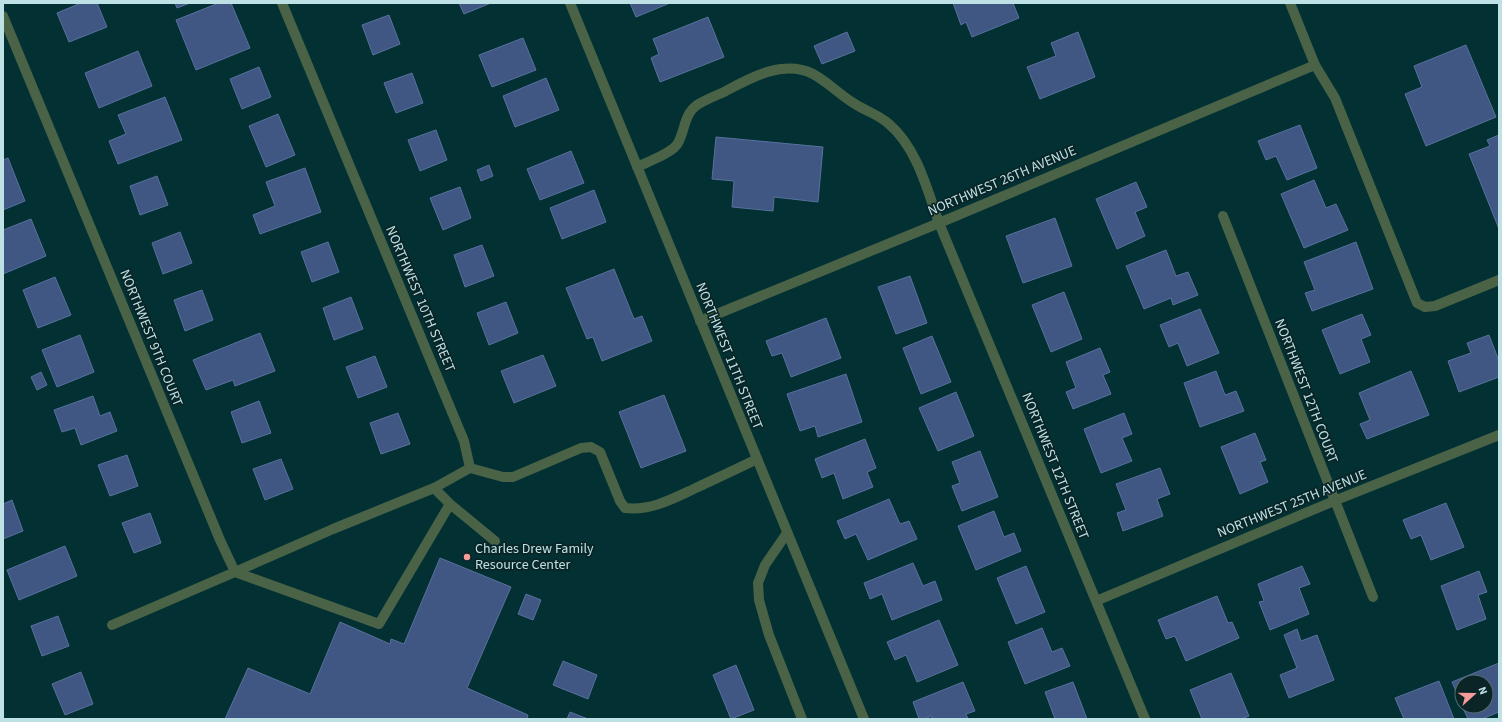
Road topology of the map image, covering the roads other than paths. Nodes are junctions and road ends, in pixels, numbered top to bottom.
1 (282, 3) edge
2 (570, 3) edge
3 (1290, 3) edge
4 (3, 16) edge
5 (1315, 65) junction
6 (637, 167) junction
7 (1223, 216) dead end
8 (939, 223) junction
9 (1499, 280) edge
10 (700, 321) junction
11 (1499, 435) edge
12 (757, 459) junction
13 (470, 468) junction
14 (434, 488) junction
15 (1334, 501) junction
16 (450, 504) junction
17 (787, 533) junction
18 (495, 541) dead end
19 (235, 572) junction
20 (1373, 597) dead end
21 (1096, 601) junction
22 (112, 625) dead end
23 (802, 719) edge
24 (864, 719) edge
25 (1145, 719) edge

1 - 13 street, NORTHWEST 10TH STREET
2 - 6 street, NORTHWEST 11TH STREET
3 - 5 street
4 - 19 street, NORTHWEST 9TH COURT
5 - 8 street, NORTHWEST 26TH AVENUE
5 - 9 street
6 - 8 street, NORTHWEST 12TH STREET
6 - 10 street, NORTHWEST 11TH STREET
7 - 15 street, NORTHWEST 12TH COURT
8 - 10 street, NORTHWEST 26TH AVENUE
8 - 21 street, NORTHWEST 12TH STREET
10 - 12 street, NORTHWEST 11TH STREET
11 - 15 street, NORTHWEST 25TH AVENUE
12 - 13 street
12 - 17 street, NORTHWEST 11TH STREET
13 - 14 street
14 - 16 street
14 - 19 street
15 - 20 street, NORTHWEST 12TH COURT
15 - 21 street, NORTHWEST 25TH AVENUE
16 - 18 street
16 - 19 street
17 - 23 street
17 - 24 street, NORTHWEST 11TH STREET
19 - 22 street
21 - 25 street, NORTHWEST 12TH STREET

